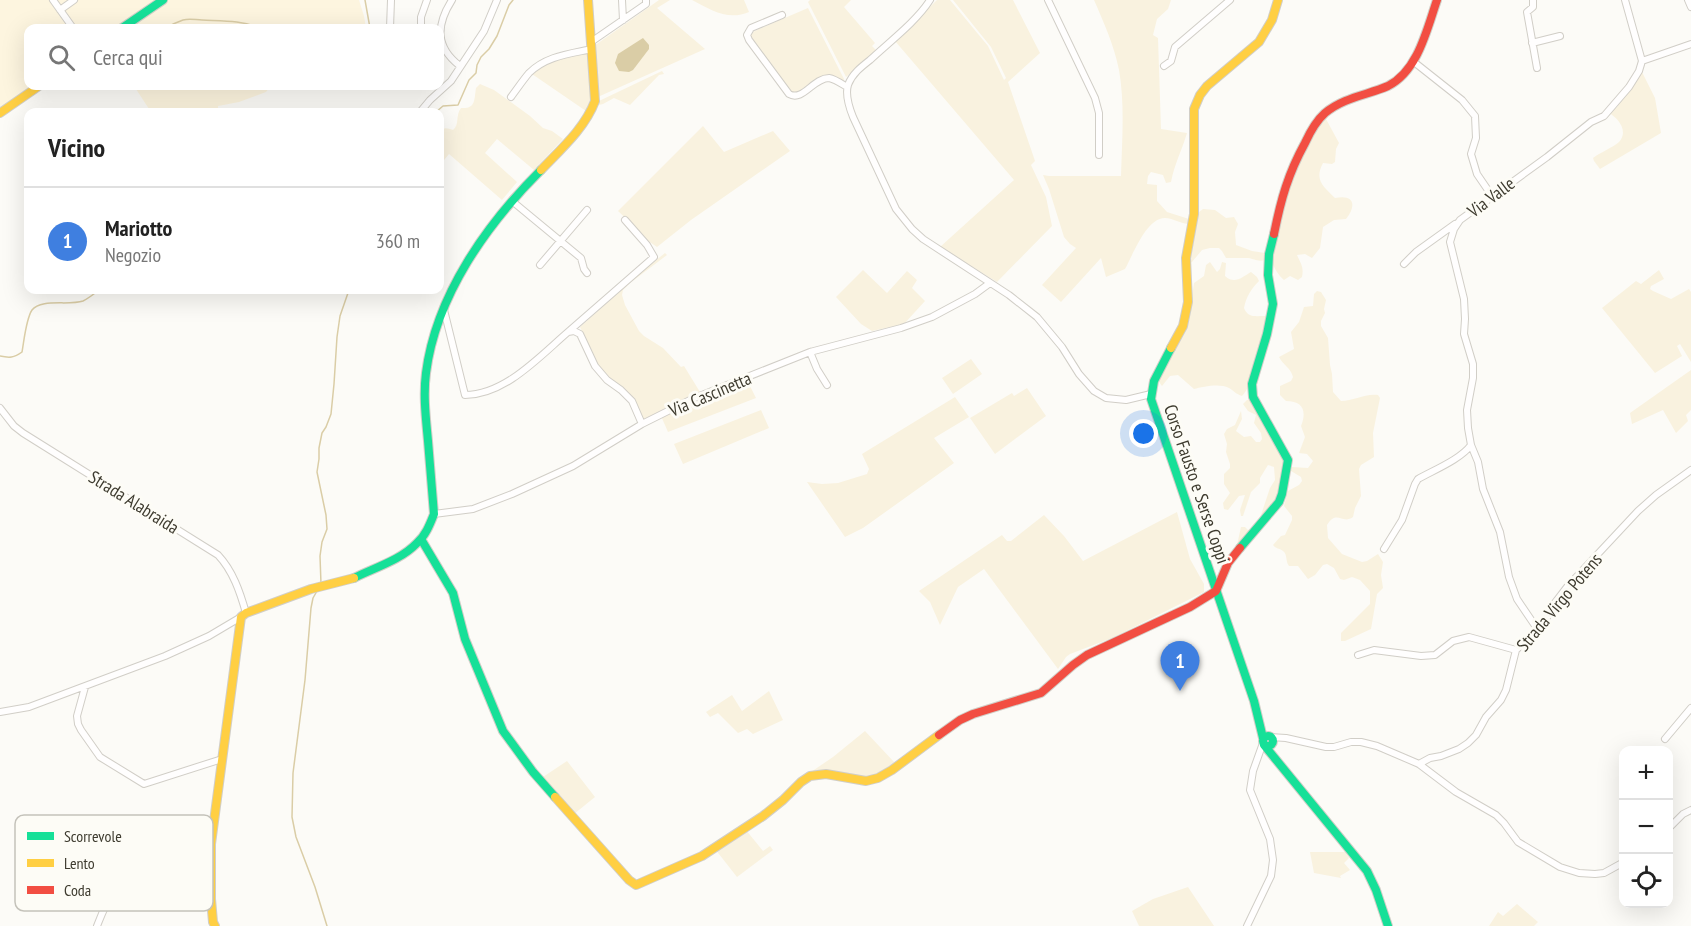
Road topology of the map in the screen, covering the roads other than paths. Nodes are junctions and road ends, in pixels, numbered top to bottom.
1 (53, 0) edge
2 (74, 0) edge
3 (163, 0) edge
4 (392, 0) edge
5 (427, 0) edge
6 (452, 0) edge
7 (497, 0) edge
8 (588, 0) edge
9 (622, 0) edge
10 (645, 0) edge
11 (930, 0) edge
12 (1048, 0) edge
13 (1230, 0) edge
14 (1278, 0) edge
15 (1437, 0) edge
16 (1533, 0) edge
17 (1625, 0) edge
18 (1688, 0) edge
19 (1691, 7) edge
20 (60, 10) junction
21 (782, 15) dead end
22 (623, 20) junction
23 (70, 24) edge
24 (128, 24) edge
25 (390, 24) edge
26 (421, 24) edge
27 (441, 24) edge
28 (1555, 27) dead end
29 (1532, 43) junction
30 (1691, 44) edge
31 (591, 45) junction
32 (444, 49) edge
33 (1642, 61) junction
34 (1414, 62) junction
35 (460, 66) junction
36 (1164, 66) dead end
37 (1537, 68) dead end
38 (444, 85) edge
39 (847, 87) junction
40 (33, 90) edge
41 (436, 90) edge
42 (511, 97) dead end
43 (423, 108) edge
44 (0, 113) edge
45 (1099, 155) dead end
46 (1492, 196) junction
47 (512, 201) junction
48 (587, 210) dead end
49 (625, 220) dead end
50 (1460, 220) junction
51 (560, 241) junction
52 (1404, 264) dead end
53 (540, 265) dead end
54 (587, 273) dead end
55 (990, 283) junction
56 (443, 309) junction
57 (568, 332) junction
58 (810, 352) junction
59 (827, 385) dead end
60 (1151, 394) junction
61 (0, 408) edge
62 (642, 424) junction
63 (1471, 445) junction
64 (1691, 470) edge
65 (434, 514) junction
66 (421, 539) junction
67 (1384, 549) dead end
68 (1216, 591) junction
69 (244, 615) junction
70 (1538, 630) junction
71 (1516, 650) junction
72 (1358, 655) dead end
73 (85, 687) junction
74 (1691, 708) edge
75 (0, 712) edge
76 (1665, 739) dead end
77 (1268, 741) junction
78 (222, 759) junction
79 (1419, 764) junction
80 (1691, 810) edge
81 (1673, 824) edge
82 (213, 829) edge
83 (1619, 864) edge
84 (104, 911) edge
85 (212, 911) edge
86 (97, 926) edge
87 (216, 926) edge
88 (1247, 926) edge
89 (1388, 926) edge

1 - 20 street
2 - 20 street
3 - 24 street
4 - 25 street
5 - 26 street
6 - 27 street
7 - 35 street
8 - 31 street
9 - 22 street
10 - 22 street
11 - 39 street
12 - 45 street
13 - 36 street
14 - 60 street, Corso Fausto e Serse Coppi
15 - 34 street
16 - 29 street
17 - 33 street
18 - 19 street
20 - 23 street
21 - 39 street
22 - 31 street
28 - 29 street
29 - 37 street
30 - 33 street
31 - 42 street
31 - 47 street
32 - 35 street
33 - 46 street, Via Valle
34 - 46 street
34 - 68 street
35 - 38 street
39 - 55 street
40 - 44 street
41 - 43 street
46 - 50 street, Via Valle
47 - 51 street
47 - 56 street
48 - 51 street
49 - 57 street
50 - 52 street
50 - 63 street, Via Valle
51 - 53 street
51 - 54 street
55 - 58 street, Via Cascinetta
55 - 60 street
56 - 57 street
56 - 65 street
57 - 62 street
58 - 59 street
58 - 62 street, Via Cascinetta
60 - 68 street, Corso Fausto e Serse Coppi
61 - 69 street, Strada Alabraida
62 - 65 street, Via Cascinetta
63 - 67 street
63 - 70 street, Via Valle
64 - 70 street, Strada Virgo Potens
65 - 66 street
66 - 68 street
66 - 69 street
68 - 77 street, Corso Fausto e Serse Coppi
69 - 73 street
69 - 78 street
70 - 71 street, Strada Virgo Potens
71 - 72 street
71 - 79 street, Strada Virgo Potens
73 - 75 street
73 - 78 street
74 - 76 street
77 - 79 street
77 - 88 street
77 - 89 street, Corso Fausto e Serse Coppi
78 - 82 street
79 - 83 street
80 - 81 street
84 - 86 street
85 - 87 street

